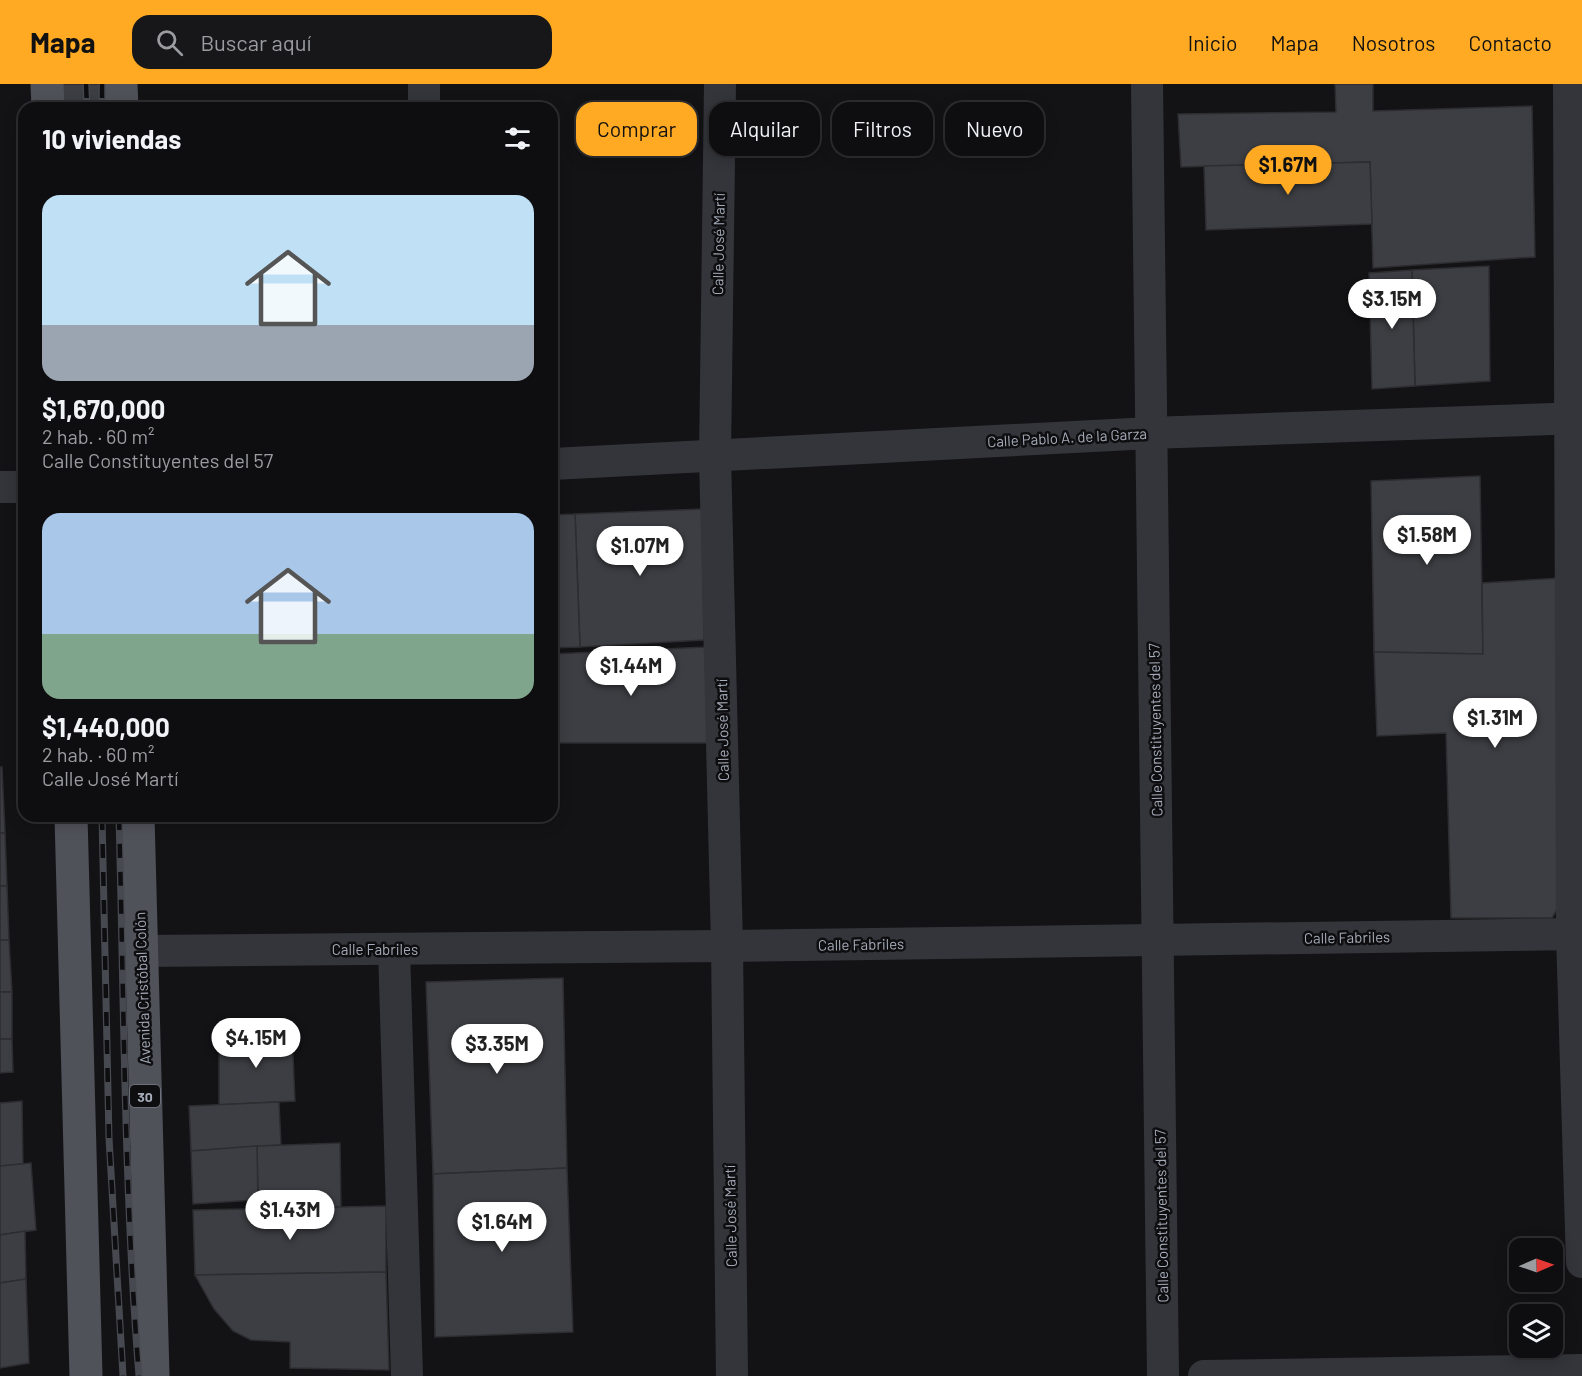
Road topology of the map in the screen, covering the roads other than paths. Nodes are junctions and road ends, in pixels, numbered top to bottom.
1 (47, 84) edge
2 (121, 84) edge
3 (424, 84) edge
4 (720, 84) edge
5 (1147, 84) edge
6 (1569, 84) edge
7 (48, 102) edge
8 (122, 102) edge
9 (424, 102) edge
10 (1576, 418) edge
11 (1151, 433) junction
12 (715, 457) junction
13 (558, 464) edge
14 (0, 487) edge
15 (18, 487) edge
16 (71, 822) edge
17 (138, 822) edge
18 (1577, 934) edge
19 (1158, 939) junction
20 (727, 946) junction
21 (394, 949) junction
22 (141, 951) junction
23 (1582, 1262) edge
24 (1582, 1371) edge
25 (86, 1376) edge
26 (153, 1376) edge
27 (407, 1376) edge
28 (732, 1376) edge
29 (1163, 1376) edge
30 (1204, 1376) edge

1 - 7 main road
2 - 8 main road
3 - 9 street
4 - 12 street, Calle José Martí
5 - 11 street, Calle Constituyentes del 57
6 - 10 street
10 - 11 street, Calle Pablo A. de la Garza
10 - 18 street
11 - 12 street, Calle Pablo A. de la Garza
11 - 19 street, Calle Constituyentes del 57
12 - 13 street, Calle Pablo A. de la Garza
12 - 20 street, Calle José Martí
14 - 15 street
16 - 25 main road
17 - 22 main road, Avenida Cristóbal Colón / 30
18 - 19 street, Calle Fabriles
18 - 23 street
19 - 20 street, Calle Fabriles
19 - 29 street, Calle Constituyentes del 57
20 - 21 street, Calle Fabriles
20 - 28 street, Calle José Martí
21 - 22 street, Calle Fabriles
21 - 27 street
22 - 26 main road, Avenida Cristóbal Colón / 30
24 - 30 street

